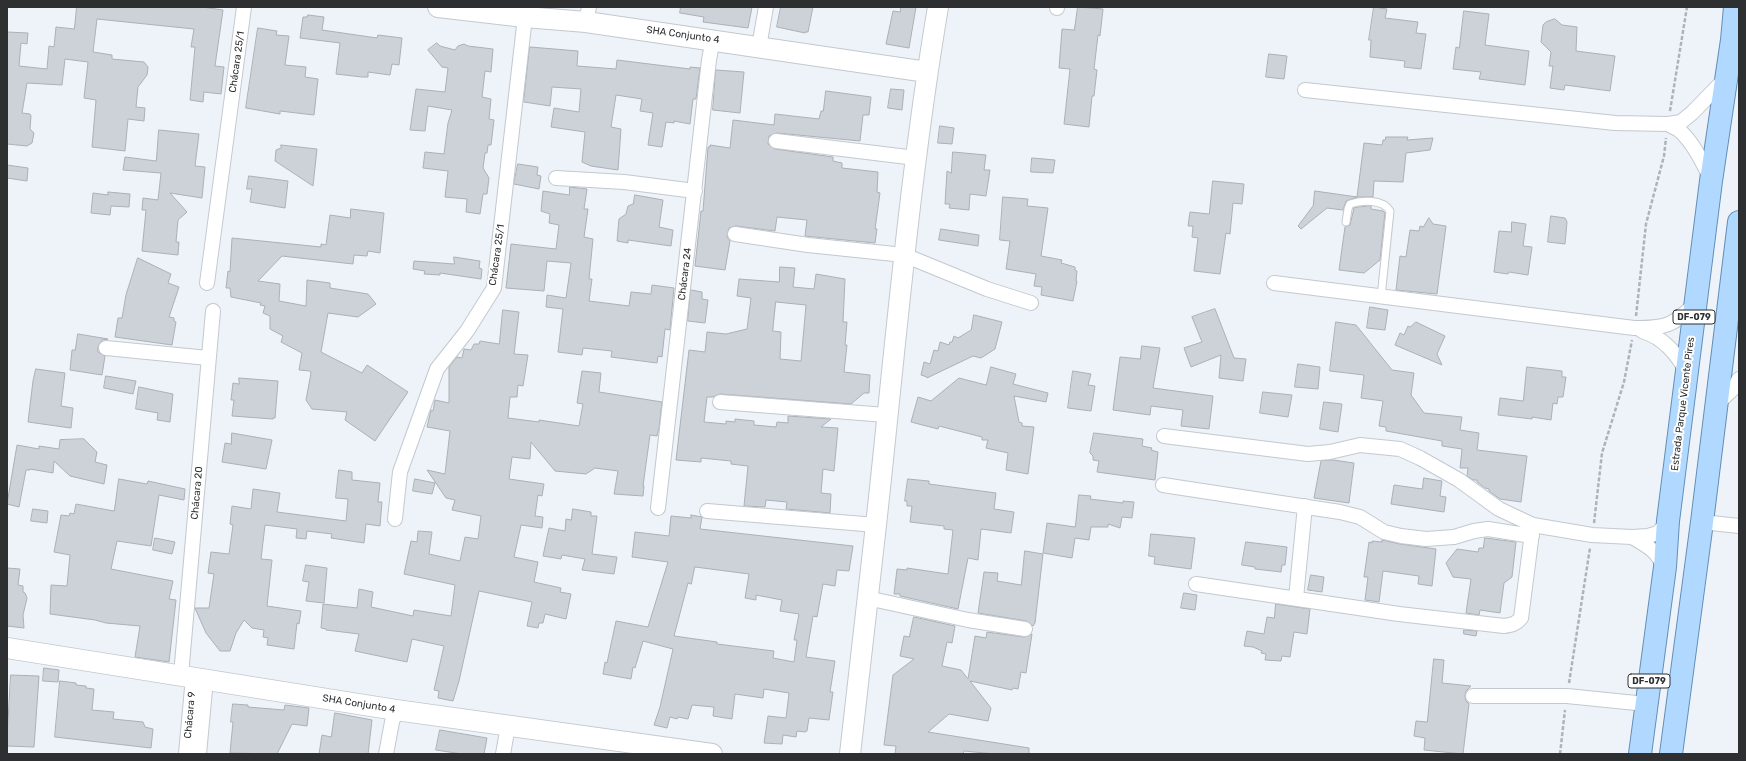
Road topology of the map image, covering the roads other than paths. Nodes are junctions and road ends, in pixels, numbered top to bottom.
1 (244, 7) edge
2 (438, 7) edge
3 (766, 7) edge
4 (938, 7) edge
5 (1735, 7) edge
6 (588, 14) edge
7 (525, 17) junction
8 (713, 39) junction
9 (759, 47) junction
10 (927, 72) junction
11 (1726, 78) junction
12 (1305, 90) dead end
13 (1668, 124) junction
14 (776, 142) dead end
15 (916, 158) junction
16 (556, 178) dead end
17 (1711, 181) junction
18 (695, 191) junction
19 (1346, 222) dead end
20 (1739, 222) edge
21 (735, 234) dead end
22 (904, 255) junction
23 (1736, 276) edge
24 (207, 283) dead end
25 (1274, 283) dead end
26 (1381, 297) junction
27 (1696, 302) junction
28 (1031, 303) dead end
29 (213, 311) dead end
30 (1634, 328) junction
31 (106, 348) dead end
32 (208, 358) junction
33 (1687, 372) junction
34 (1739, 379) edge
35 (720, 402) dead end
36 (1716, 405) junction
37 (886, 415) junction
38 (1164, 436) dead end
39 (1164, 485) dead end
40 (1305, 506) junction
41 (658, 508) dead end
42 (707, 511) dead end
43 (396, 519) dead end
44 (1668, 521) junction
45 (1702, 522) junction
46 (876, 525) junction
47 (1739, 526) edge
48 (1532, 530) junction
49 (1632, 537) junction
50 (1664, 567) junction
51 (1196, 584) dead end
52 (867, 598) junction
53 (1296, 598) junction
54 (1025, 629) dead end
55 (7, 648) edge
56 (193, 677) junction
57 (1474, 696) dead end
58 (1646, 704) junction
59 (396, 710) junction
60 (508, 726) junction
61 (1642, 744) edge
62 (1672, 745) edge
63 (643, 749) edge
64 (186, 754) edge
65 (199, 754) edge
66 (386, 754) edge
67 (503, 754) edge
68 (712, 754) edge
69 (850, 754) edge

1 - 24 street, Chácara 25/1
2 - 7 street, SHA Conjunto 4
3 - 9 street
4 - 10 street
5 - 11 main road, Estrada Parque Vicente Pires / DF-079
6 - 7 street, SHA Conjunto 4
6 - 8 street, SHA Conjunto 4
7 - 43 street, Chácara 25/1
8 - 9 street, SHA Conjunto 4
8 - 18 street, Chácara 24
9 - 10 street, SHA Conjunto 4
10 - 15 street
11 - 13 street
11 - 17 main road, Estrada Parque Vicente Pires / DF-079
12 - 13 street
13 - 17 street
14 - 15 street
15 - 22 street
16 - 18 street
17 - 27 main road, Estrada Parque Vicente Pires / DF-079
18 - 41 street, Chácara 24
19 - 26 lane
20 - 23 main road, DF-079
21 - 22 street
22 - 28 street
22 - 37 street
23 - 36 main road, DF-079
25 - 26 street
26 - 30 street
27 - 30 street
27 - 33 main road, Estrada Parque Vicente Pires / DF-079
29 - 32 street, Chácara 20
30 - 33 street
31 - 32 street
32 - 56 street, Chácara 20
33 - 44 main road, Estrada Parque Vicente Pires / DF-079
34 - 36 street
35 - 37 street
36 - 45 main road, DF-079
37 - 46 street
38 - 48 street
39 - 40 street
40 - 48 street
40 - 53 street
42 - 46 street
44 - 49 street
44 - 50 main road, Estrada Parque Vicente Pires / DF-079
45 - 47 street
45 - 62 main road, DF-079
46 - 52 street
48 - 49 street
48 - 53 street
49 - 50 street
50 - 58 main road, Estrada Parque Vicente Pires / DF-079
51 - 53 street
52 - 54 street
52 - 69 street
55 - 56 street, SHA Conjunto 4
56 - 59 street, SHA Conjunto 4
56 - 64 street, Chácara 9
56 - 65 street
57 - 58 street
58 - 61 main road, Estrada Parque Vicente Pires / DF-079
59 - 60 street, SHA Conjunto 4
59 - 66 street
60 - 63 street, SHA Conjunto 4
60 - 67 street
61 - 62 main road
63 - 68 street, SHA Conjunto 4

